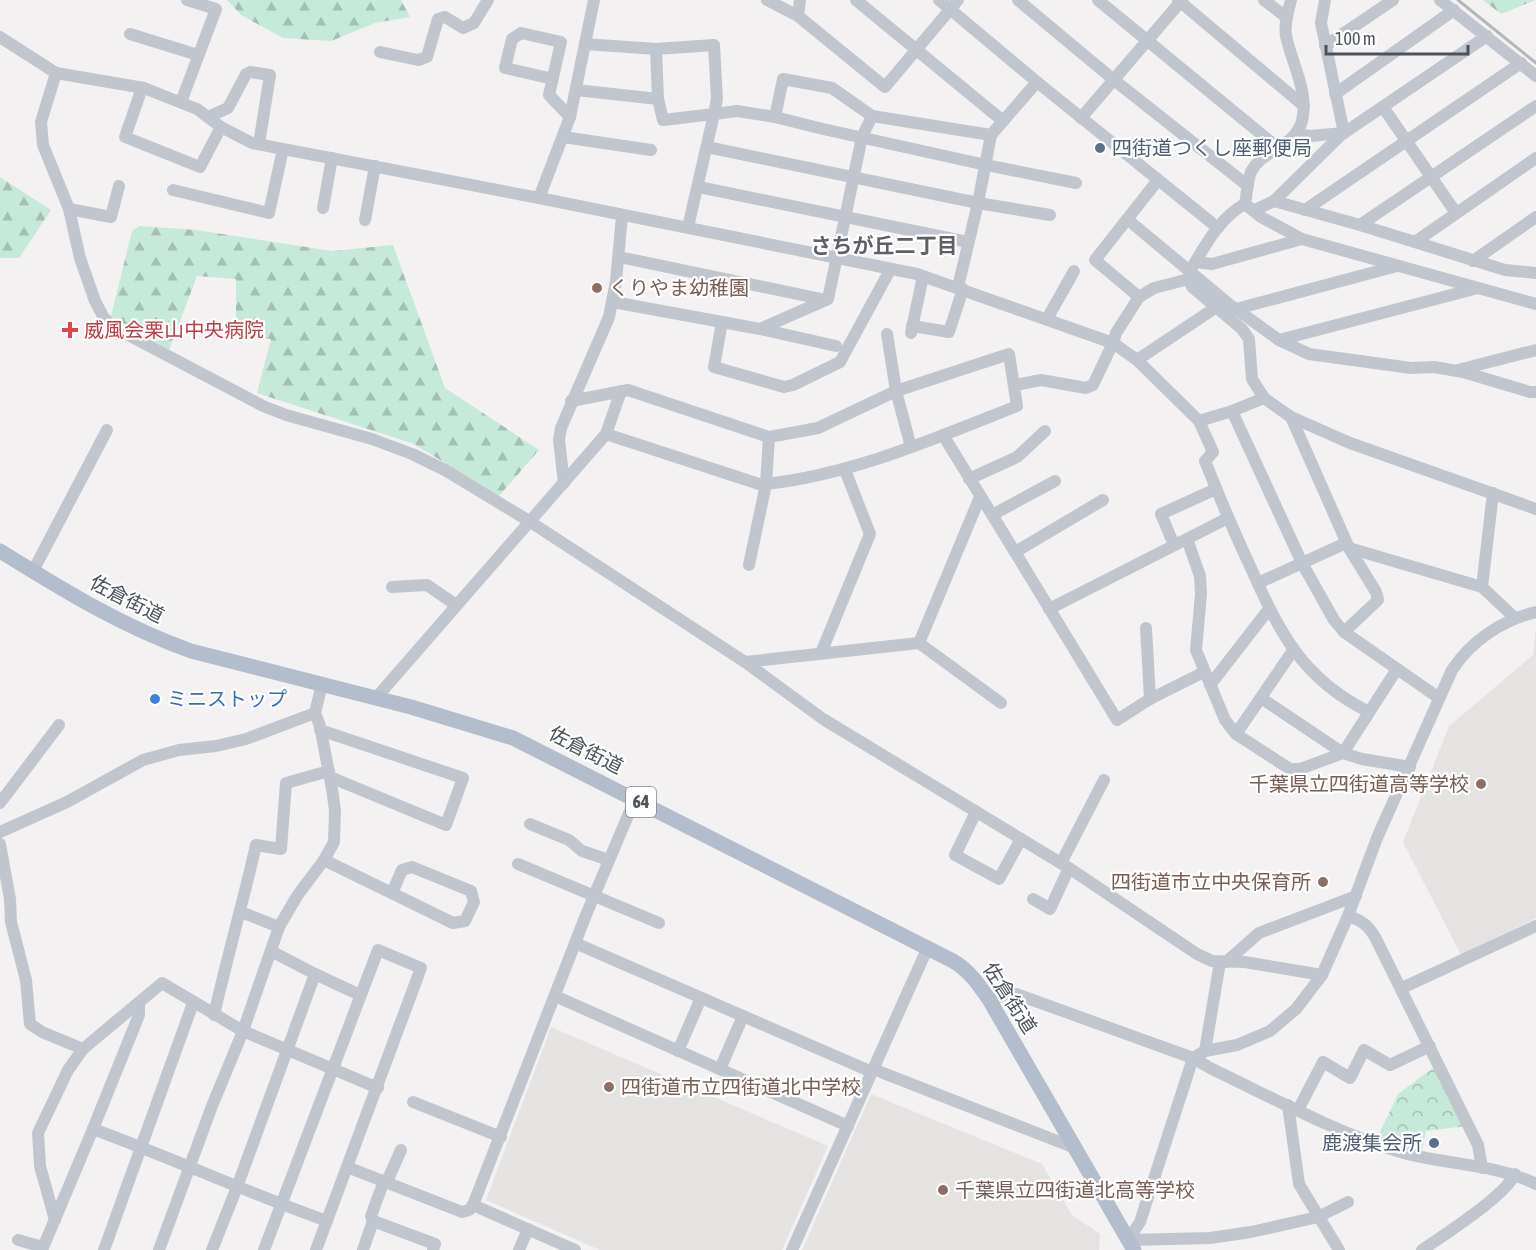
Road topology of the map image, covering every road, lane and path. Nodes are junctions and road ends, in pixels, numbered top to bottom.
1 (187, 0) edge
2 (488, 0) edge
3 (594, 0) edge
4 (767, 0) edge
5 (800, 0) edge
6 (856, 0) edge
7 (939, 0) edge
8 (1018, 0) edge
9 (1098, 0) edge
10 (1264, 0) edge
11 (1291, 0) edge
12 (1325, 0) edge
13 (1393, 0) edge
14 (1440, 0) edge
15 (1180, 1) edge
16 (954, 5) edge
17 (1454, 10) junction
18 (798, 16) junction
19 (1286, 16) junction
20 (130, 34) dead end
21 (1486, 36) junction
22 (0, 37) edge
23 (1148, 40) junction
24 (585, 44) junction
25 (1325, 46) junction
26 (656, 49) junction
27 (916, 50) junction
28 (380, 52) dead end
29 (198, 56) junction
30 (1521, 63) junction
31 (56, 73) junction
32 (1536, 76) edge
33 (553, 79) junction
34 (1114, 80) junction
35 (1037, 82) junction
36 (142, 88) junction
37 (576, 90) junction
38 (1335, 94) junction
39 (658, 99) junction
40 (181, 102) junction
41 (1304, 106) junction
42 (1536, 106) edge
43 (1383, 107) junction
44 (714, 114) junction
45 (872, 116) junction
46 (208, 117) junction
47 (570, 117) junction
48 (775, 117) junction
49 (1082, 118) junction
50 (1003, 121) junction
51 (221, 127) junction
52 (1344, 133) junction
53 (1297, 134) junction
54 (991, 135) junction
55 (563, 137) junction
56 (862, 137) junction
57 (1407, 141) junction
58 (259, 144) junction
59 (707, 147) junction
60 (1278, 148) junction
61 (283, 149) junction
62 (651, 150) dead end
63 (332, 158) junction
64 (1536, 158) edge
65 (986, 165) junction
66 (375, 166) junction
67 (854, 177) junction
68 (1431, 177) junction
69 (1158, 180) junction
70 (1076, 183) dead end
71 (119, 186) dead end
72 (1248, 186) junction
73 (699, 187) junction
74 (173, 190) dead end
75 (539, 198) junction
76 (1274, 201) junction
77 (978, 202) junction
78 (1250, 207) junction
79 (323, 208) dead end
80 (69, 209) junction
81 (1305, 210) junction
82 (1456, 213) junction
83 (1050, 215) dead end
84 (622, 216) junction
85 (846, 217) junction
86 (1536, 217) edge
87 (1127, 219) junction
88 (365, 220) dead end
89 (1360, 225) junction
90 (688, 227) junction
91 (1218, 228) junction
92 (1302, 239) junction
93 (968, 242) junction
94 (1415, 242) junction
95 (619, 257) junction
96 (836, 259) junction
97 (1473, 261) junction
98 (1398, 266) junction
99 (890, 270) junction
100 (1074, 271) dead end
101 (1192, 271) junction
102 (1535, 272) edge
103 (923, 276) junction
104 (960, 288) junction
105 (1478, 288) junction
106 (1139, 297) junction
107 (826, 300) junction
108 (613, 302) junction
109 (1536, 304) edge
110 (1215, 308) junction
111 (1236, 309) junction
112 (1047, 319) junction
113 (722, 322) junction
114 (760, 329) junction
115 (887, 334) dead end
116 (1279, 340) junction
117 (1113, 343) junction
118 (836, 346) dead end
119 (1536, 350) edge
120 (1137, 360) junction
121 (1454, 371) junction
122 (1015, 385) junction
123 (621, 391) junction
124 (896, 391) junction
125 (1536, 394) edge
126 (1264, 398) junction
127 (572, 401) junction
128 (1232, 411) junction
129 (1291, 417) junction
130 (1199, 421) junction
131 (107, 430) dead end
132 (1046, 431) dead end
133 (606, 434) junction
134 (943, 435) junction
135 (769, 437) junction
136 (911, 447) junction
137 (845, 470) junction
138 (969, 479) junction
139 (1055, 482) dead end
140 (564, 483) junction
141 (766, 484) junction
142 (1216, 489) junction
143 (1493, 493) junction
144 (980, 497) junction
145 (1103, 500) dead end
146 (1536, 509) edge
147 (992, 515) junction
148 (1228, 518) junction
149 (529, 522) junction
150 (1187, 539) junction
151 (1174, 545) junction
152 (1348, 546) junction
153 (0, 551) edge
154 (1015, 552) junction
155 (1302, 563) junction
156 (749, 565) dead end
157 (33, 571) junction
158 (1258, 583) junction
159 (392, 587) dead end
160 (1482, 587) junction
161 (456, 605) junction
162 (1049, 609) junction
163 (1269, 609) junction
164 (1536, 612) edge
165 (1515, 618) junction
166 (1146, 628) dead end
167 (1344, 632) junction
168 (919, 643) junction
169 (1294, 649) junction
170 (821, 653) junction
171 (745, 662) junction
172 (1396, 669) junction
173 (1204, 672) junction
174 (322, 684) junction
175 (1210, 685) junction
176 (376, 698) junction
177 (1261, 698) junction
178 (1438, 698) junction
179 (1150, 699) junction
180 (1001, 703) dead end
181 (1369, 712) junction
182 (315, 713) junction
183 (59, 725) dead end
184 (320, 730) junction
185 (1236, 735) junction
186 (1343, 753) junction
187 (1410, 767) junction
188 (329, 774) junction
189 (1104, 780) dead end
190 (634, 799) junction
191 (0, 803) edge
192 (976, 812) junction
193 (530, 824) dead end
194 (0, 832) edge
195 (1022, 839) junction
196 (0, 844) edge
197 (324, 860) junction
198 (609, 860) junction
199 (518, 864) dead end
200 (1065, 865) junction
201 (392, 892) junction
202 (594, 896) junction
203 (1356, 896) junction
204 (1033, 899) dead end
205 (241, 912) junction
206 (1348, 916) junction
207 (659, 923) dead end
208 (1536, 926) edge
209 (279, 927) junction
210 (575, 943) junction
211 (928, 947) junction
212 (271, 951) junction
213 (1223, 962) junction
214 (315, 974) junction
215 (1322, 975) junction
216 (1402, 988) junction
217 (360, 995) junction
218 (555, 996) junction
219 (701, 998) junction
220 (990, 1001) junction
221 (193, 1003) junction
222 (139, 1004) junction
223 (214, 1015) junction
224 (743, 1016) junction
225 (243, 1031) junction
226 (1430, 1046) junction
227 (82, 1049) junction
228 (287, 1051) junction
229 (678, 1051) junction
230 (1205, 1051) junction
231 (1193, 1058) junction
232 (333, 1068) junction
233 (720, 1069) junction
234 (873, 1070) junction
235 (378, 1088) junction
236 (413, 1102) dead end
237 (1293, 1108) junction
238 (848, 1126) junction
239 (93, 1129) junction
240 (501, 1137) junction
241 (140, 1146) junction
242 (1076, 1148) junction
243 (401, 1150) dead end
244 (190, 1167) junction
245 (347, 1167) junction
246 (1482, 1168) junction
247 (1515, 1174) junction
248 (384, 1181) junction
249 (1536, 1184) edge
250 (237, 1187) junction
251 (1348, 1202) dead end
252 (281, 1205) junction
253 (473, 1205) junction
254 (1318, 1217) junction
255 (55, 1220) junction
256 (327, 1221) junction
257 (373, 1221) junction
258 (528, 1229) junction
259 (18, 1240) dead end
260 (1210, 1244) edge
261 (1131, 1245) edge
262 (42, 1249) edge
263 (104, 1250) edge
264 (159, 1250) edge
265 (212, 1250) edge
266 (264, 1250) edge
267 (316, 1250) edge
268 (363, 1250) edge
269 (433, 1250) edge
270 (519, 1250) edge
271 (575, 1250) edge
272 (792, 1250) edge
273 (1339, 1250) edge
274 (1422, 1250) edge

1 - 29 street
2 - 28 street
3 - 24 street
4 - 18 street
5 - 18 street
6 - 27 street
7 - 16 street
8 - 34 street
9 - 23 street
10 - 19 street
11 - 19 street
12 - 25 street
13 - 25 street
14 - 17 street
15 - 23 street
15 - 41 street
16 - 27 street
16 - 35 street
17 - 21 street
17 - 38 street
18 - 27 street
19 - 41 street
20 - 29 street
21 - 30 street
21 - 43 street
22 - 31 street
23 - 34 street
23 - 60 street
24 - 26 street
24 - 37 street
25 - 38 street
26 - 39 street
26 - 44 street
27 - 50 street
29 - 40 street
30 - 32 street
30 - 57 street
31 - 36 street
31 - 80 street
33 - 33 street
33 - 47 street
34 - 49 street
34 - 72 street
35 - 49 street
35 - 50 street
36 - 40 street
36 - 51 street
37 - 39 street
37 - 47 street
38 - 52 street
39 - 44 street
40 - 46 street
41 - 53 street
42 - 68 street
43 - 52 street
43 - 57 street
44 - 48 street
44 - 59 street
45 - 48 street
45 - 54 street
45 - 56 street
46 - 51 street
46 - 58 street
47 - 55 street
48 - 56 street
49 - 69 street
50 - 54 street
51 - 58 street
52 - 53 street
52 - 76 street
53 - 60 street
54 - 65 street
55 - 62 street
55 - 75 street
56 - 65 street
56 - 67 street
57 - 68 street
57 - 81 street
58 - 61 street
59 - 67 street
59 - 73 street
60 - 72 street
61 - 63 street
61 - 74 street
63 - 66 street
63 - 79 street
64 - 82 street
65 - 70 street
65 - 77 street
66 - 75 street
66 - 88 street
67 - 77 street
67 - 85 street
68 - 82 street
68 - 89 street
69 - 87 street
69 - 91 street
71 - 80 street
72 - 78 street
73 - 85 street
73 - 90 street
75 - 84 street
76 - 78 street
76 - 81 street
77 - 83 street
77 - 93 street
78 - 91 street
78 - 92 street
80 - 149 street
81 - 89 street
82 - 94 street
84 - 90 street
84 - 95 street
85 - 93 street
85 - 96 street
86 - 97 street
87 - 101 street
87 - 106 street
89 - 94 street
90 - 96 street
91 - 101 street
92 - 98 street
92 - 101 street
93 - 104 street
94 - 97 street
95 - 107 street
95 - 108 street
96 - 99 street
96 - 107 street
97 - 102 street
98 - 105 street
98 - 111 street
99 - 103 street
99 - 113 street
100 - 112 street
101 - 106 street
101 - 110 street
101 - 111 street
103 - 104 street
103 - 104 street
104 - 112 street
105 - 109 street
105 - 116 street
106 - 117 street
107 - 114 street
108 - 113 street
108 - 127 street
110 - 120 street
110 - 126 street
111 - 116 street
112 - 117 street
113 - 114 street
114 - 118 street
115 - 124 street
116 - 121 street
117 - 120 street
117 - 122 street
119 - 121 street
120 - 130 street
121 - 125 street
122 - 124 street
122 - 134 street
123 - 127 street
123 - 133 street
123 - 135 street
124 - 135 street
124 - 136 street
126 - 128 street
126 - 129 street
127 - 140 street
128 - 130 street
128 - 155 street
129 - 143 street
129 - 152 street
130 - 142 street
131 - 157 street
132 - 138 street
133 - 140 street
133 - 141 street
134 - 136 street
134 - 138 street
135 - 141 street
136 - 137 street
137 - 141 street
137 - 170 street
138 - 144 street
139 - 147 street
140 - 149 street
141 - 156 street
142 - 148 street
142 - 151 street
143 - 146 street
143 - 160 street
144 - 147 street
144 - 168 street
145 - 154 street
147 - 154 street
148 - 150 street
148 - 158 street
149 - 161 street
149 - 171 street
150 - 151 street
150 - 173 street
151 - 162 street
152 - 155 street
152 - 160 street
152 - 167 street
153 - 157 main road, 佐倉街道 / 64
154 - 162 street
155 - 158 street
155 - 167 street
157 - 174 main road, 佐倉街道 / 64
158 - 163 street
159 - 161 street
160 - 165 street
161 - 176 street
162 - 179 street
163 - 169 street
163 - 175 street
164 - 165 street
165 - 178 street
166 - 179 street
167 - 172 street
168 - 170 street
168 - 180 street
169 - 177 street
169 - 181 street
170 - 171 street
171 - 192 street
172 - 178 street
172 - 181 street
173 - 175 street
173 - 179 street
174 - 176 main road, 佐倉街道 / 64
174 - 182 street
175 - 185 street
176 - 190 main road, 佐倉街道 / 64
177 - 185 street
177 - 186 street
178 - 187 street
181 - 186 street
182 - 184 street
182 - 194 street
183 - 191 street
184 - 188 street
184 - 188 street
185 - 186 street
186 - 187 street
187 - 203 street
188 - 197 street
188 - 205 street
189 - 200 street
190 - 198 street
190 - 211 main road, 佐倉街道 / 64
192 - 195 street
192 - 195 street
193 - 198 street
195 - 200 street
196 - 227 street
197 - 201 street
197 - 209 street
198 - 202 street
199 - 202 street
200 - 204 street
200 - 213 street
201 - 201 street
202 - 207 street
202 - 210 street
203 - 206 street
203 - 213 street
205 - 209 street
205 - 223 street
206 - 215 street
206 - 216 street
208 - 216 street
209 - 212 street
210 - 218 street
210 - 219 street
211 - 220 main road, 佐倉街道 / 64
211 - 234 street
212 - 214 street
212 - 225 street
213 - 215 street
213 - 230 street
214 - 217 street
214 - 228 street
215 - 230 street
216 - 226 street
217 - 232 street
217 - 235 street
218 - 229 street
218 - 240 street
219 - 224 street
219 - 229 street
220 - 231 street
220 - 242 main road, 佐倉街道 / 64
221 - 222 street
221 - 223 street
221 - 241 street
222 - 227 street
222 - 239 street
223 - 225 street
224 - 233 street
224 - 234 street
225 - 228 street
225 - 244 street
226 - 237 street
226 - 246 street
227 - 255 street
228 - 232 street
228 - 250 street
229 - 233 street
230 - 231 street
231 - 237 street
231 - 261 street
232 - 235 street
232 - 252 street
233 - 238 street
234 - 238 street
234 - 242 street
235 - 245 street
236 - 240 street
237 - 246 street
237 - 254 street
238 - 272 street
239 - 241 street
239 - 255 street
240 - 253 street
241 - 244 street
241 - 263 street
242 - 261 main road, 佐倉街道 / 64
243 - 248 street
244 - 250 street
244 - 264 street
245 - 248 street
245 - 256 street
246 - 247 street
247 - 249 street
247 - 274 street
248 - 253 street
248 - 257 street
250 - 252 street
250 - 265 street
251 - 254 street
252 - 256 street
252 - 266 street
253 - 258 street
254 - 260 street
254 - 273 street
255 - 262 street
256 - 267 street
257 - 268 street
257 - 269 street
258 - 270 street
258 - 271 street
259 - 262 street
260 - 261 street

